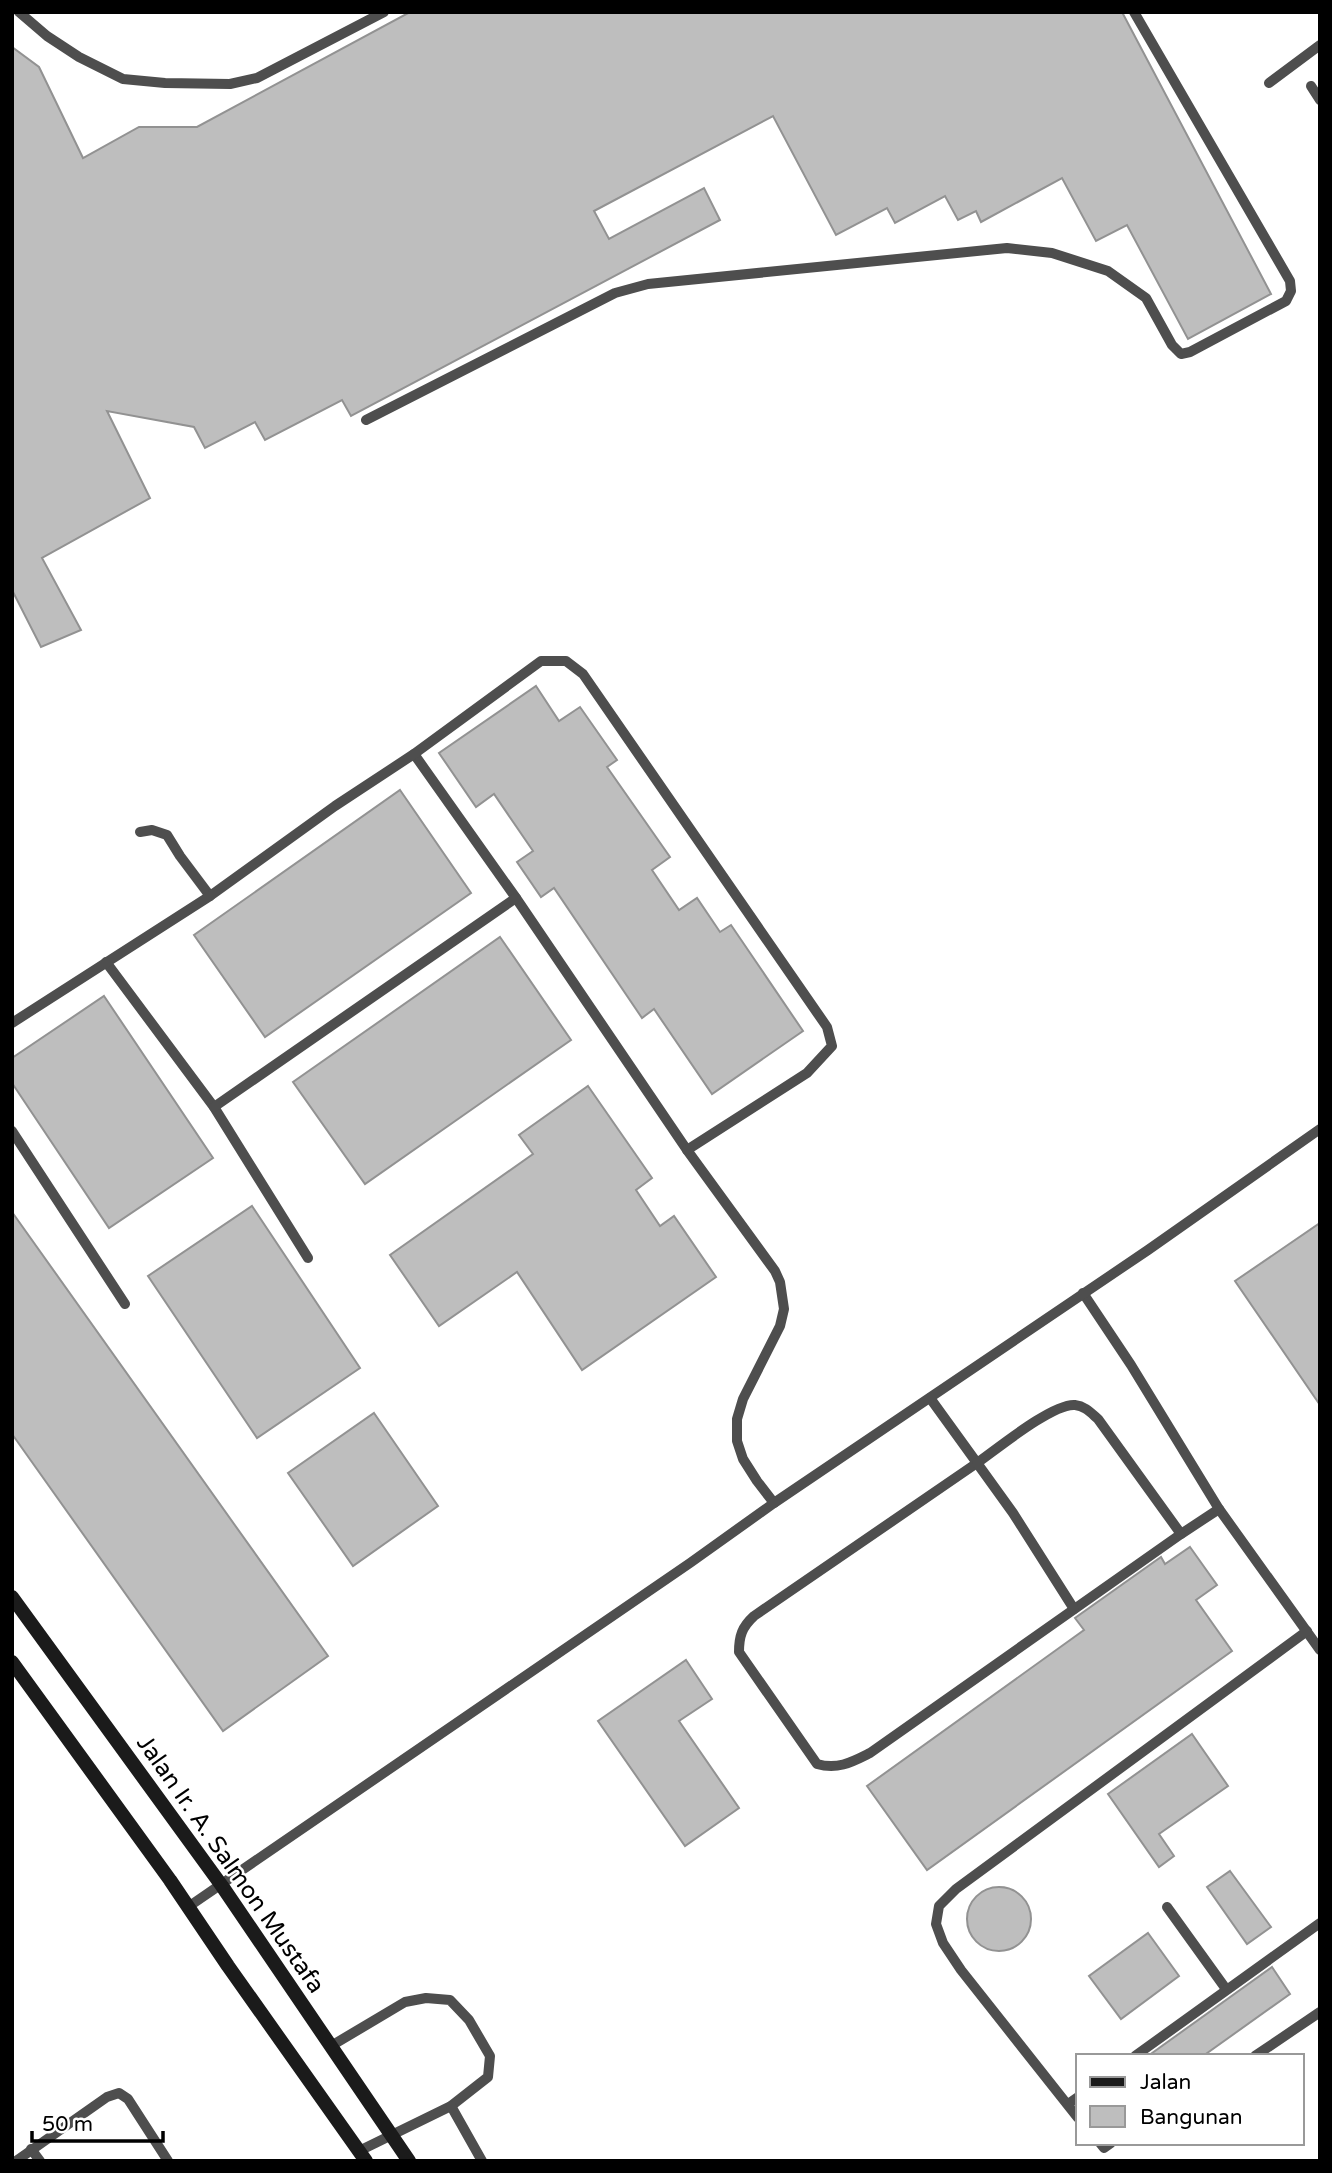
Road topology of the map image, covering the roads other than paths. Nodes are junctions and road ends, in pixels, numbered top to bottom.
1 (19, 12) edge
2 (384, 12) edge
3 (1134, 12) edge
4 (1320, 46) edge
5 (1269, 83) dead end
6 (1311, 86) dead end
7 (1320, 100) edge
8 (366, 420) dead end
9 (414, 754) junction
10 (140, 832) dead end
11 (210, 896) junction
12 (516, 898) junction
13 (106, 962) junction
14 (12, 1023) edge
15 (214, 1107) junction
16 (1320, 1129) edge
17 (12, 1131) edge
18 (687, 1150) junction
19 (307, 1258) dead end
20 (1083, 1293) junction
21 (125, 1304) dead end
22 (930, 1398) junction
23 (977, 1463) junction
24 (774, 1503) junction
25 (1219, 1509) junction
26 (1181, 1534) junction
27 (12, 1597) edge
28 (1074, 1609) junction
29 (1307, 1631) junction
30 (1320, 1650) edge
31 (12, 1662) edge
32 (222, 1886) junction
33 (188, 1907) junction
34 (1167, 1907) dead end
35 (1320, 1923) edge
36 (1226, 1989) junction
37 (1320, 2012) edge
38 (331, 2046) junction
39 (1138, 2054) edge
40 (1258, 2054) edge
41 (1076, 2098) edge
42 (1068, 2104) junction
43 (451, 2106) junction
44 (1076, 2115) edge
45 (391, 2134) junction
46 (31, 2149) junction
47 (362, 2156) edge
48 (16, 2161) edge
49 (40, 2161) edge
50 (169, 2161) edge
51 (409, 2161) edge
52 (482, 2161) edge

1 - 2 lane
3 - 8 lane
4 - 5 lane
6 - 7 lane
9 - 11 lane
9 - 12 lane
9 - 18 lane
10 - 11 lane
11 - 13 lane
12 - 15 lane
12 - 18 lane
13 - 14 lane
13 - 15 lane
15 - 19 lane
16 - 20 lane
17 - 21 lane
18 - 24 lane
20 - 22 lane
20 - 25 lane
22 - 23 lane
22 - 24 lane
23 - 26 lane
23 - 28 lane
23 - 28 lane
24 - 32 lane
25 - 26 lane
25 - 29 lane
26 - 28 lane
27 - 32 street, Jalan Ir. A. Salmon Mustafa
29 - 30 lane
29 - 42 lane
31 - 33 street
32 - 33 lane
32 - 38 street, Jalan Ir. A. Salmon Mustafa
33 - 47 street
34 - 36 lane
35 - 36 lane
36 - 39 lane
37 - 40 lane
38 - 43 lane
38 - 45 street, Jalan Ir. A. Salmon Mustafa
41 - 42 lane
42 - 44 lane
43 - 45 lane
43 - 52 lane
45 - 47 lane
45 - 51 street, Jalan Ir. A. Salmon Mustafa
46 - 48 lane
46 - 49 lane
46 - 50 lane

